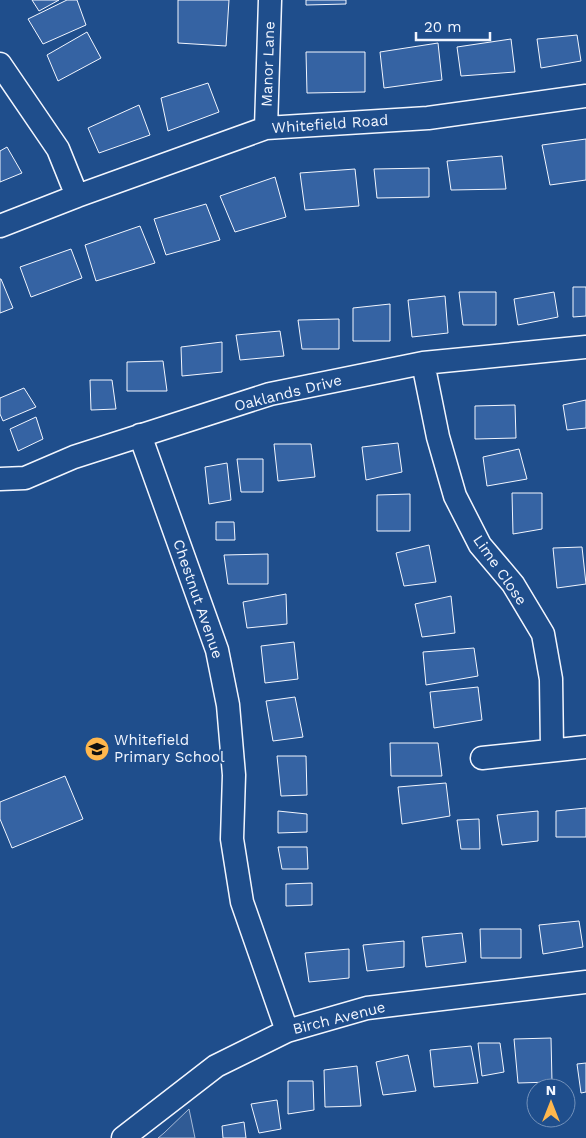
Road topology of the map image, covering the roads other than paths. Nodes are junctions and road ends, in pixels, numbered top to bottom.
1 (270, 0) edge
2 (0, 64) edge
3 (586, 96) edge
4 (266, 128) junction
5 (77, 196) junction
6 (0, 226) edge
7 (586, 348) edge
8 (423, 363) junction
9 (140, 435) junction
10 (0, 479) edge
11 (586, 747) edge
12 (552, 749) junction
13 (482, 758) dead end
14 (586, 982) edge
15 (287, 1031) junction
16 (123, 1138) edge

1 - 4 street, Manor Lane
2 - 5 street
3 - 4 street, Whitefield Road
4 - 5 street, Whitefield Road
5 - 6 street, Whitefield Road
7 - 8 street, Oaklands Drive
8 - 9 street, Oaklands Drive
8 - 12 street, Lime Close
9 - 10 street, Oaklands Drive
9 - 15 street, Chestnut Avenue
11 - 12 street
12 - 13 street
14 - 15 street, Birch Avenue
15 - 16 street, Birch Avenue

